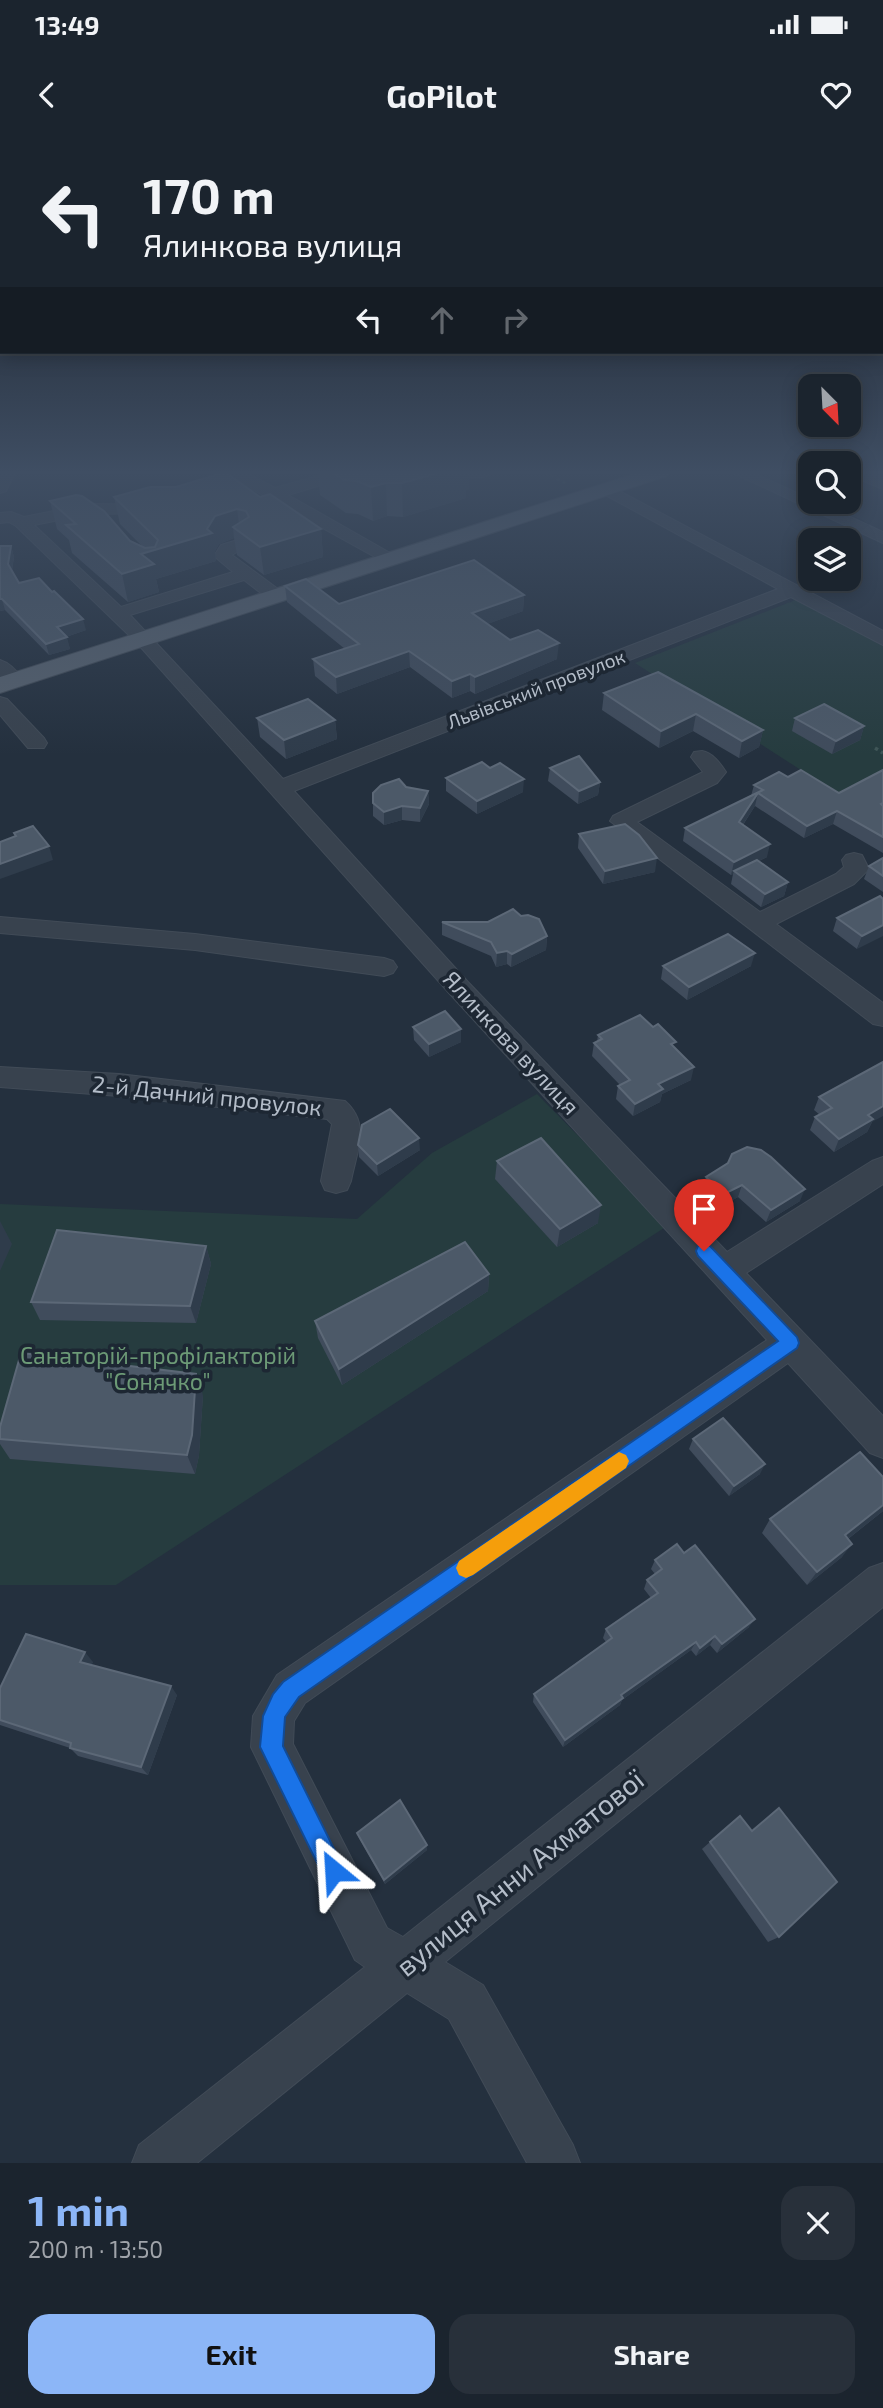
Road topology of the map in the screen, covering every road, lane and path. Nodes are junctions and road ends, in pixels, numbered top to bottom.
1 (69, 566) edge
2 (237, 566) edge
3 (365, 566) edge
4 (749, 566) edge
5 (246, 574) junction
6 (167, 580) dead end
7 (792, 590) junction
8 (183, 593) junction
9 (276, 596) junction
10 (119, 613) junction
11 (144, 639) junction
12 (883, 639) edge
13 (4, 675) edge
14 (0, 703) edge
15 (36, 743) dead end
16 (875, 748) dead end
17 (883, 753) edge
18 (702, 757) dead end
19 (281, 788) junction
20 (854, 860) dead end
21 (759, 923) junction
22 (0, 925) edge
23 (384, 967) dead end
24 (883, 1017) edge
25 (0, 1077) edge
26 (883, 1170) edge
27 (336, 1181) dead end
28 (723, 1271) junction
29 (790, 1343) junction
30 (883, 1441) edge
31 (883, 1582) edge
32 (405, 1965) junction
33 (157, 2163) edge
34 (555, 2163) edge

1 - 10 street, Ялинкова вулиця
2 - 5 street
3 - 9 main road
4 - 7 street
5 - 8 street
5 - 9 street
6 - 8 street
7 - 12 street
7 - 19 street, Львівський провулок
8 - 10 street
9 - 11 main road
10 - 11 street, Ялинкова вулиця
11 - 13 main road
11 - 19 street, Ялинкова вулиця
14 - 15 street
16 - 17 path
18 - 21 street
19 - 28 street, Ялинкова вулиця
20 - 21 street
21 - 24 street
22 - 23 street
25 - 27 street, 2-й Дачний провулок
26 - 28 street
28 - 29 street, Ялинкова вулиця
29 - 30 street, Ялинкова вулиця
29 - 32 street
31 - 32 street, вулиця Анни Ахматової
32 - 33 street, вулиця Анни Ахматової
32 - 34 street

